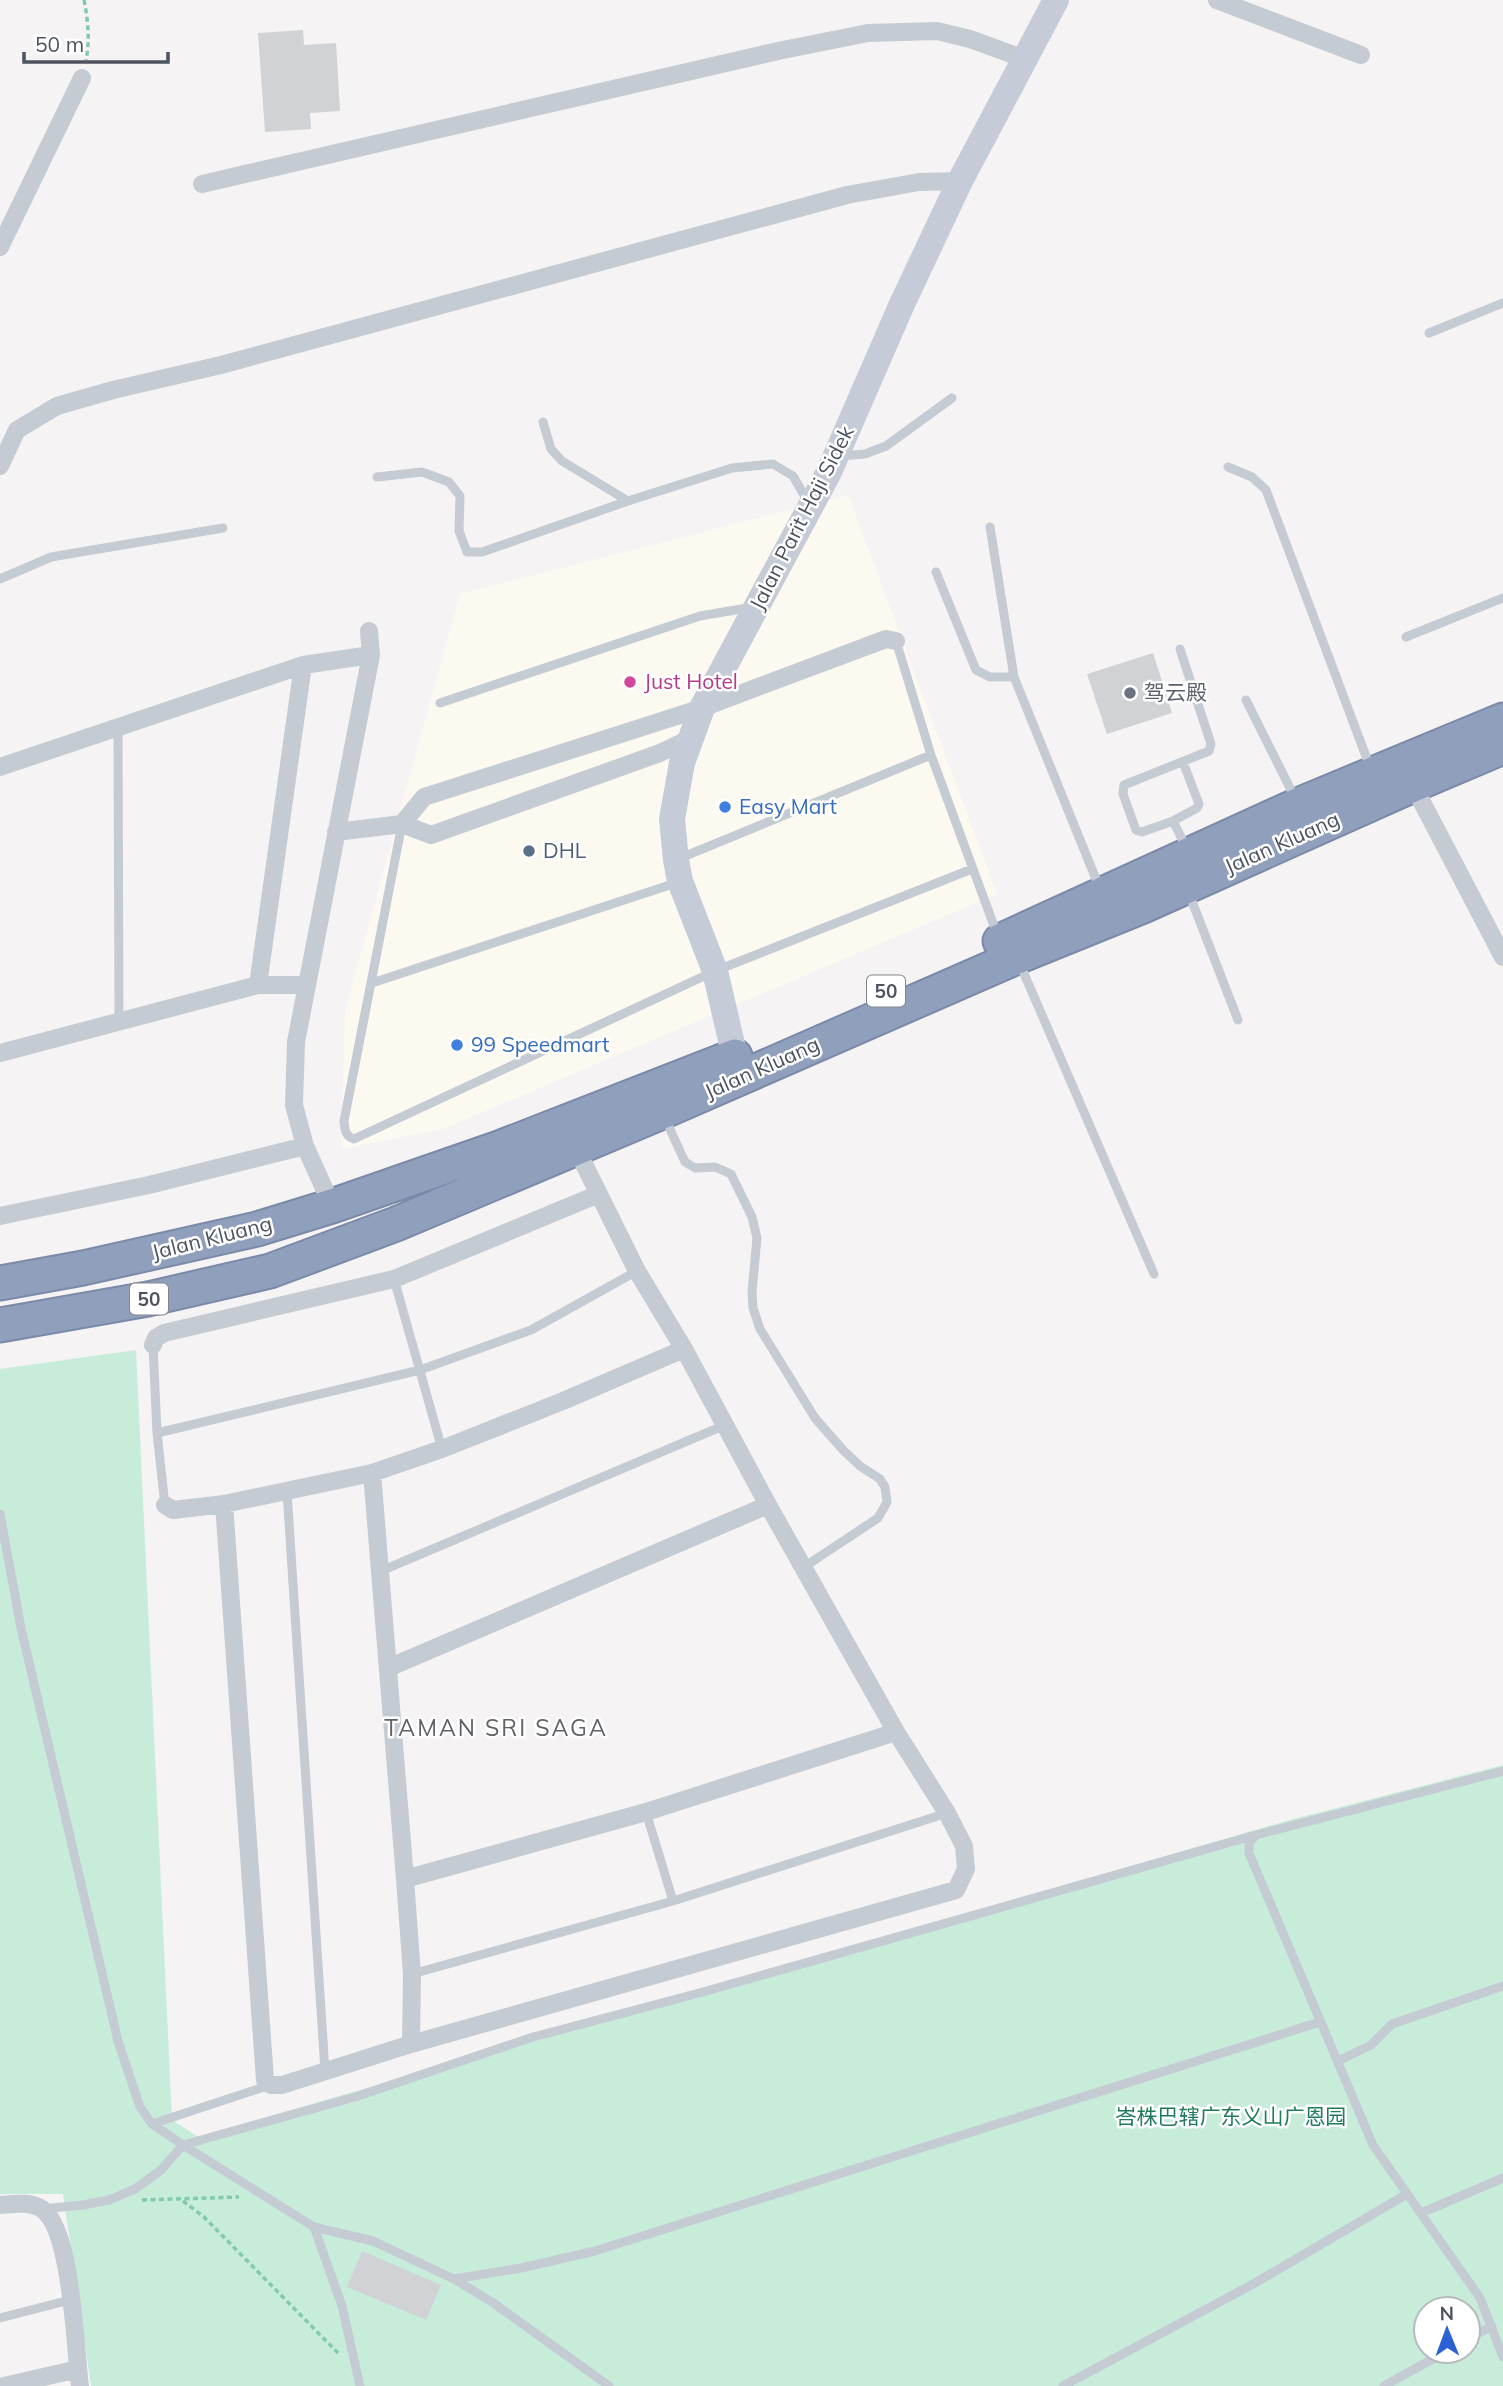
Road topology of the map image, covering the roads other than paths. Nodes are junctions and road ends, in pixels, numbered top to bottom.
1 (1056, 0) edge
2 (1217, 0) edge
3 (1361, 55) dead end
4 (1025, 59) junction
5 (82, 78) road end
6 (960, 181) junction
7 (202, 184) dead end
8 (0, 247) edge
9 (1503, 303) edge
10 (1429, 333) dead end
11 (952, 398) dead end
12 (542, 422) dead end
13 (835, 457) junction
14 (0, 466) edge
15 (1228, 467) dead end
16 (377, 477) dead end
17 (628, 501) junction
18 (811, 507) junction
19 (990, 527) dead end
20 (223, 528) dead end
21 (936, 572) dead end
22 (0, 579) edge
23 (1503, 598) edge
24 (758, 606) junction
25 (369, 631) dead end
26 (1406, 637) dead end
27 (896, 641) joint
28 (1180, 649) dead end
29 (370, 655) junction
30 (303, 665) junction
31 (1014, 677) junction
32 (1246, 700) dead end
33 (440, 702) dead end
34 (702, 708) junction
35 (1503, 720) edge
36 (118, 727) junction
37 (691, 738) junction
38 (1503, 747) edge
39 (931, 755) junction
40 (1183, 762) junction
41 (0, 767) edge
42 (1373, 775) junction
43 (1412, 785) junction
44 (1298, 805) junction
45 (1173, 821) junction
46 (402, 824) junction
47 (337, 832) junction
48 (1190, 854) junction
49 (972, 869) junction
50 (678, 871) junction
51 (1187, 887) junction
52 (1102, 894) junction
53 (1009, 949) junction
54 (1503, 957) edge
55 (715, 971) junction
56 (372, 983) junction
57 (258, 985) junction
58 (307, 985) junction
59 (1238, 1020) dead end
60 (118, 1021) junction
61 (0, 1053) edge
62 (735, 1057) junction
63 (662, 1112) junction
64 (306, 1146) junction
65 (576, 1148) junction
66 (599, 1194) junction
67 (332, 1206) junction
68 (0, 1216) edge
69 (257, 1229) junction
70 (270, 1271) junction
71 (638, 1271) junction
72 (1154, 1274) dead end
73 (394, 1279) junction
74 (15, 1280) edge
75 (199, 1306) junction
76 (13, 1323) edge
77 (153, 1345) joint
78 (684, 1349) junction
79 (419, 1370) junction
80 (725, 1425) junction
81 (158, 1433) junction
82 (442, 1449) junction
83 (372, 1473) junction
84 (286, 1492) junction
85 (224, 1504) junction
86 (165, 1505) joint
87 (768, 1505) junction
88 (0, 1514) edge
89 (804, 1567) junction
90 (381, 1571) junction
91 (388, 1668) junction
92 (896, 1732) junction
93 (1503, 1771) edge
94 (646, 1812) junction
95 (947, 1813) junction
96 (1256, 1835) junction
97 (405, 1879) junction
98 (673, 1901) junction
99 (411, 1974) junction
100 (1503, 1986) edge
101 (1320, 2022) junction
102 (411, 2044) junction
103 (1338, 2061) junction
104 (324, 2071) junction
105 (271, 2085) junction
106 (152, 2124) junction
107 (183, 2146) junction
108 (1503, 2178) edge
109 (1407, 2194) junction
110 (0, 2205) edge
111 (42, 2209) junction
112 (1421, 2213) junction
113 (314, 2227) junction
114 (454, 2279) junction
115 (70, 2300) junction
116 (0, 2318) edge
117 (1492, 2326) junction
118 (1482, 2331) edge
119 (1503, 2357) edge
120 (1422, 2365) edge
121 (79, 2378) edge
122 (359, 2381) edge
123 (4, 2386) edge
124 (609, 2386) edge
125 (1063, 2386) edge
126 (1384, 2386) edge

1 - 4 street, Jalan Parit Haji Sidek
2 - 3 street
4 - 6 street, Jalan Parit Haji Sidek
4 - 7 street
5 - 8 street
6 - 13 street, Jalan Parit Haji Sidek
6 - 14 street
9 - 10 lane
11 - 13 lane
12 - 17 lane
13 - 18 street, Jalan Parit Haji Sidek
15 - 42 lane
16 - 17 lane
17 - 18 lane
18 - 24 street, Jalan Parit Haji Sidek
19 - 31 lane
20 - 22 lane
21 - 31 lane
23 - 26 lane
24 - 33 lane
24 - 34 street, Jalan Parit Haji Sidek
25 - 29 street
27 - 34 street
27 - 39 lane
28 - 40 lane
29 - 30 street
29 - 47 street
30 - 36 street
30 - 57 street
31 - 52 lane
32 - 44 lane
34 - 37 street, Jalan Parit Haji Sidek
34 - 46 street
35 - 42 highway, Jalan Kluang / 50
36 - 41 street
36 - 60 lane
37 - 46 street
37 - 50 street, Jalan Parit Haji Sidek
38 - 43 highway, Jalan Kluang / 50
39 - 49 lane
39 - 50 lane
40 - 45 lane
40 - 45 lane
42 - 44 highway, Jalan Kluang / 50
43 - 51 highway, Jalan Kluang / 50
43 - 54 street
44 - 48 highway, Jalan Kluang / 50
45 - 48 lane
46 - 47 street
46 - 56 lane
47 - 58 street
48 - 52 highway, Jalan Kluang / 50
49 - 53 lane
49 - 55 lane
50 - 55 street, Jalan Parit Haji Sidek
50 - 56 lane
51 - 53 highway, Jalan Kluang / 50
51 - 59 lane
52 - 53 highway, Jalan Kluang / 50
53 - 62 highway, Jalan Kluang / 50
53 - 63 highway, Jalan Kluang / 50
53 - 72 lane
55 - 56 lane
55 - 62 street, Jalan Parit Haji Sidek
57 - 58 street
57 - 60 street
58 - 64 street
60 - 61 street
62 - 67 highway, Jalan Kluang / 50
63 - 65 highway, Jalan Kluang / 50
63 - 89 lane
64 - 67 street
64 - 68 street
65 - 66 street
65 - 70 highway, Jalan Kluang / 50
66 - 71 street
66 - 73 street
67 - 69 highway, Jalan Kluang / 50
69 - 70 highway
69 - 74 highway, Jalan Kluang / 50
70 - 75 highway, Jalan Kluang / 50
71 - 78 street
71 - 79 lane
73 - 75 street
73 - 79 lane
74 - 76 highway
75 - 76 highway, Jalan Kluang / 50
75 - 77 street
77 - 81 lane
78 - 80 street
78 - 82 street
79 - 81 lane
79 - 82 lane
80 - 87 street
80 - 90 lane
81 - 86 lane
82 - 83 street
83 - 84 street
83 - 90 street
84 - 85 street
84 - 104 lane
85 - 86 street
85 - 105 street
87 - 89 street
87 - 91 street
88 - 106 lane
89 - 92 street
90 - 91 street
91 - 97 street
92 - 94 street
92 - 95 street
93 - 96 lane
94 - 97 street
94 - 98 lane
95 - 98 lane
95 - 102 street
96 - 101 lane
96 - 107 lane
97 - 99 street
98 - 99 lane
99 - 102 street
100 - 103 lane
101 - 103 lane
101 - 114 lane
102 - 104 street
103 - 109 lane
104 - 105 street
105 - 106 lane
106 - 107 lane
107 - 111 lane
107 - 113 lane
108 - 112 lane
109 - 112 lane
109 - 125 lane
110 - 111 street
111 - 115 street
112 - 117 lane
113 - 114 lane
113 - 122 lane
114 - 124 lane
115 - 116 lane
115 - 121 street
117 - 118 lane
117 - 119 lane
120 - 126 lane
121 - 123 street

